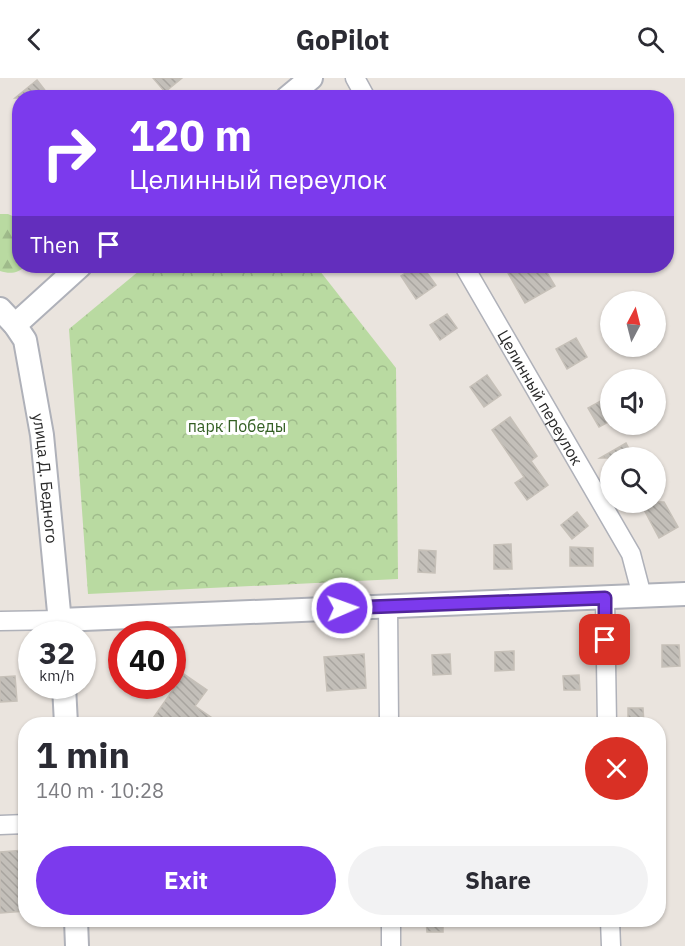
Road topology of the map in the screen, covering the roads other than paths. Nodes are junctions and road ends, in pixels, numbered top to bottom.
1 (311, 78) edge
2 (297, 90) edge
3 (71, 273) edge
4 (468, 273) edge
5 (5, 322) edge
6 (685, 594) edge
7 (642, 596) junction
8 (605, 598) junction
9 (388, 606) junction
10 (0, 621) edge
11 (60, 621) edge
12 (18, 623) edge
13 (96, 625) edge
14 (65, 699) edge
15 (66, 717) edge
16 (389, 717) edge
17 (607, 717) edge
18 (18, 824) edge
19 (0, 825) edge
20 (76, 927) edge
21 (391, 927) edge
22 (610, 927) edge
23 (77, 946) edge
24 (391, 946) edge
25 (611, 946) edge

1 - 2 street
3 - 5 street
4 - 7 street, Целинный переулок
5 - 11 street, улица Д. Бедного
6 - 7 street
7 - 8 street
8 - 9 street
8 - 17 street
9 - 13 street
9 - 16 street
10 - 12 street
14 - 15 street
18 - 19 street
20 - 23 street
21 - 24 street
22 - 25 street

